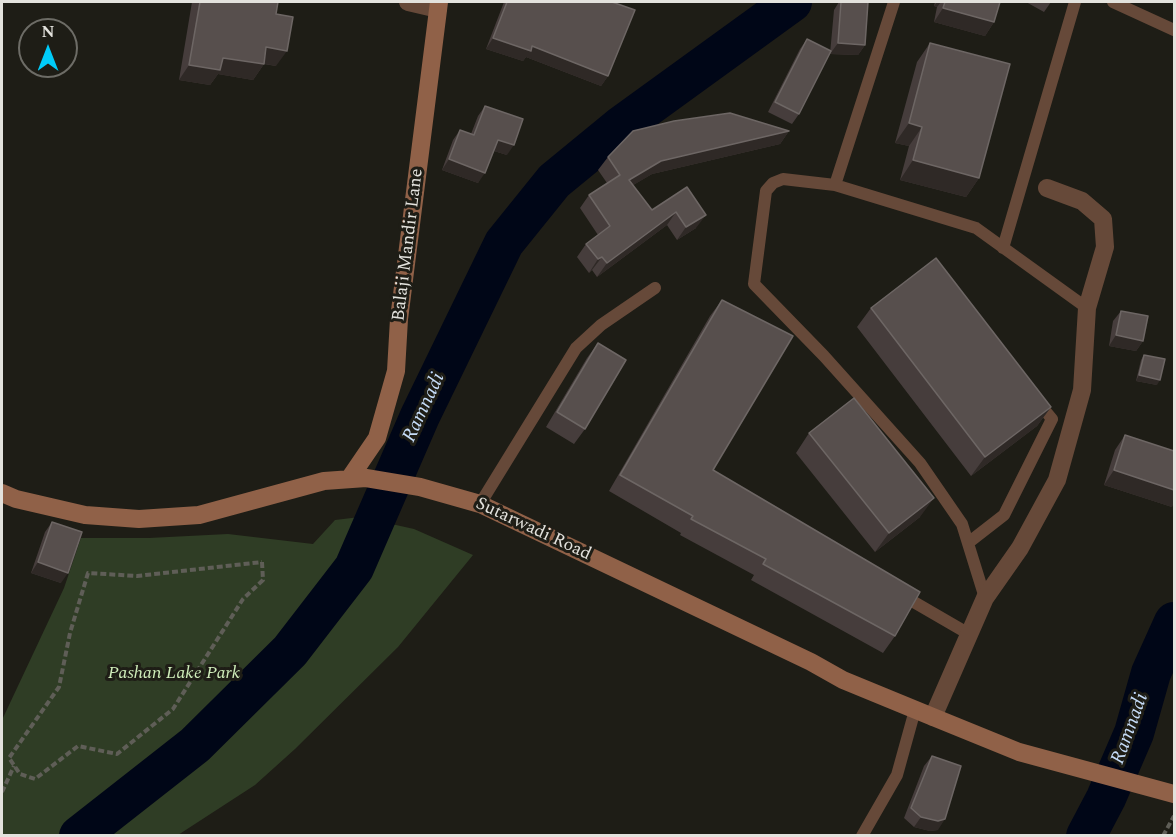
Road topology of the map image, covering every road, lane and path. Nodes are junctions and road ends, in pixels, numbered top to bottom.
1 (408, 2) edge
2 (894, 2) edge
3 (1075, 2) edge
4 (1113, 2) edge
5 (438, 5) edge
6 (1174, 30) edge
7 (836, 185) junction
8 (1047, 188) dead end
9 (1003, 248) junction
10 (655, 288) dead end
11 (1087, 308) junction
12 (1030, 393) edge
13 (358, 478) junction
14 (2, 493) edge
15 (480, 504) junction
16 (968, 543) junction
17 (888, 587) edge
18 (985, 598) junction
19 (969, 634) junction
20 (915, 710) junction
21 (933, 717) junction
22 (14, 766) junction
23 (2, 792) edge
24 (1169, 793) edge
25 (1174, 816) edge
26 (862, 836) edge
27 (1163, 836) edge

1 - 5 street
2 - 7 lane
3 - 9 lane
4 - 6 lane
5 - 13 street, Balaji Mandir Lane
7 - 9 lane
7 - 16 lane
8 - 11 street
9 - 11 lane
10 - 15 lane
11 - 18 street
12 - 16 lane
13 - 14 street, Sutarwadi Road
13 - 15 street, Sutarwadi Road
15 - 20 street, Sutarwadi Road
16 - 18 lane
17 - 19 lane
18 - 19 street
19 - 21 street
20 - 21 street, Sutarwadi Road
20 - 26 lane
21 - 24 street, Sutarwadi Road
22 - 22 path
22 - 23 path
25 - 27 path

